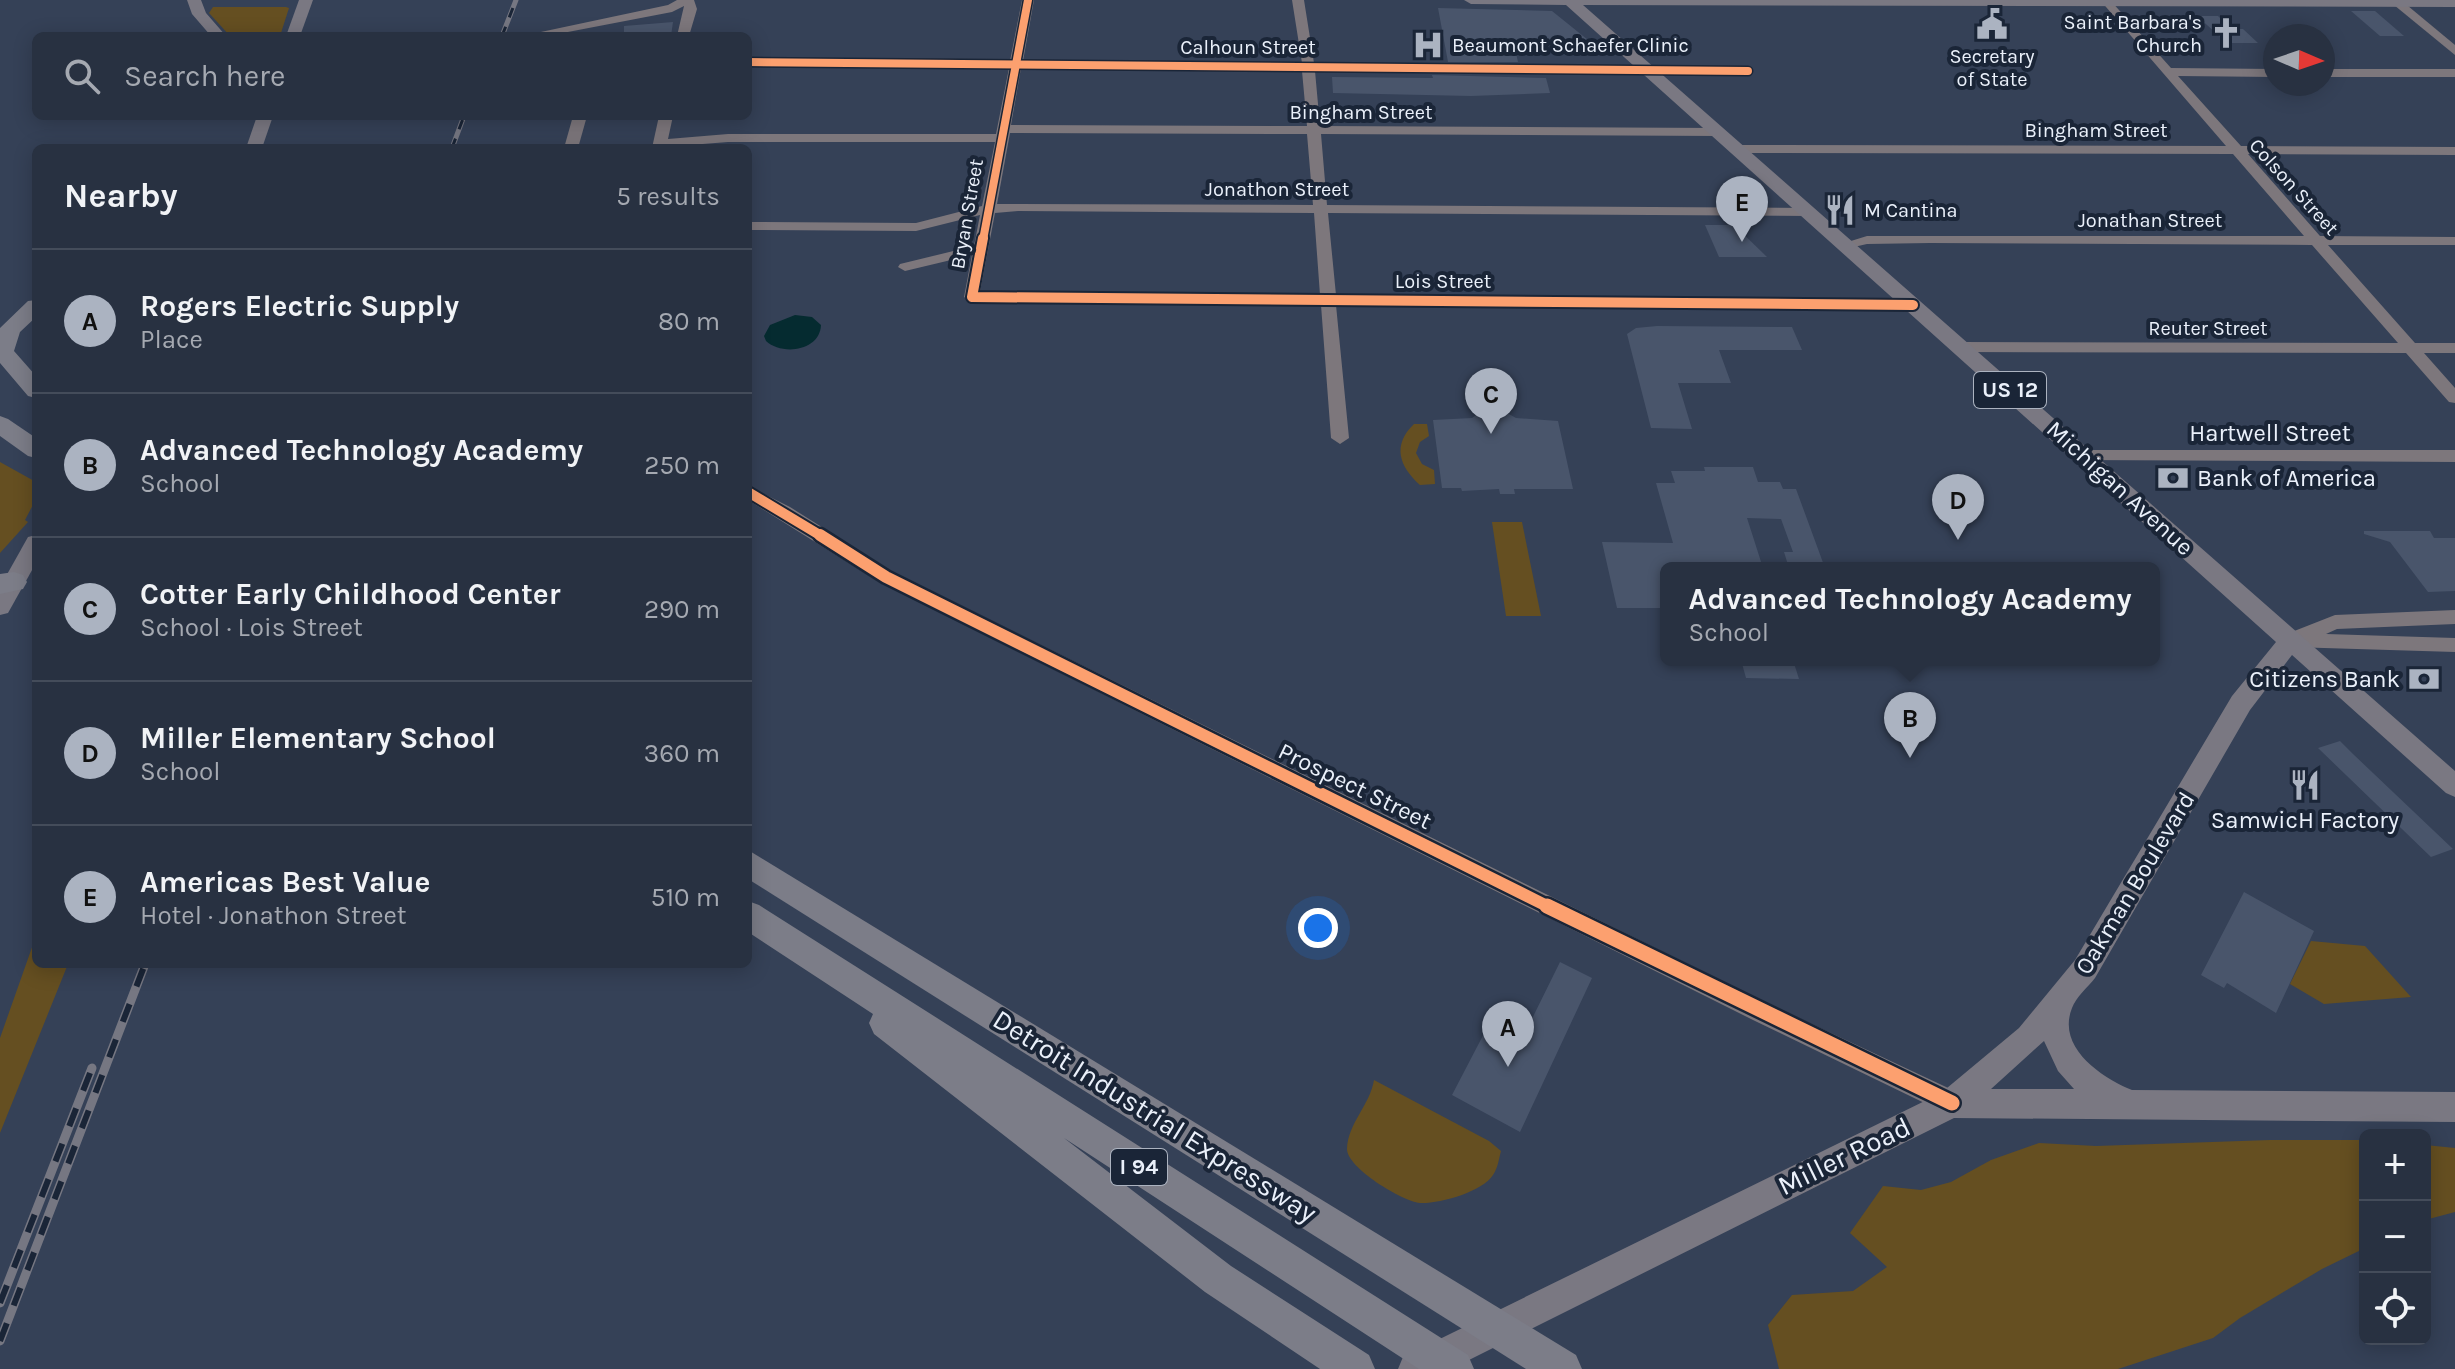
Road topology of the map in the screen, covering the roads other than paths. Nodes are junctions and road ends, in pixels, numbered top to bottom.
1 (194, 0) edge
2 (306, 0) edge
3 (686, 0) edge
4 (1028, 0) edge
5 (1298, 0) edge
6 (1471, 0) edge
7 (1569, 0) edge
8 (1973, 0) edge
9 (2105, 1) edge
10 (2341, 1) edge
11 (2398, 3) junction
12 (2455, 3) edge
13 (607, 20) junction
14 (215, 32) edge
15 (295, 32) edge
16 (548, 32) edge
17 (604, 32) edge
18 (684, 32) edge
19 (2455, 51) edge
20 (752, 62) edge
21 (1014, 65) junction
22 (1308, 67) junction
23 (1649, 70) junction
24 (1748, 71) dead end
25 (2166, 72) junction
26 (2263, 73) edge
27 (2335, 73) edge
28 (2455, 73) edge
29 (264, 120) edge
30 (579, 120) edge
31 (665, 120) edge
32 (1313, 132) junction
33 (1719, 132) junction
34 (1001, 134) junction
35 (255, 144) edge
36 (572, 144) edge
37 (660, 144) edge
38 (677, 144) edge
39 (1738, 149) junction
40 (2235, 150) junction
41 (2455, 151) edge
42 (989, 209) junction
43 (1321, 210) junction
44 (1809, 212) junction
45 (752, 226) edge
46 (2315, 240) junction
47 (2455, 241) edge
48 (1845, 245) junction
49 (981, 249) junction
50 (905, 267) dead end
51 (972, 297) joint
52 (1329, 301) junction
53 (1913, 305) junction
54 (32, 310) edge
55 (1961, 347) junction
56 (2410, 348) junction
57 (2455, 348) edge
58 (0, 378) edge
59 (32, 386) edge
60 (2455, 398) edge
61 (32, 399) edge
62 (0, 424) edge
63 (0, 438) edge
64 (1340, 438) dead end
65 (32, 449) edge
66 (32, 450) edge
67 (2084, 456) junction
68 (2455, 456) edge
69 (752, 494) edge
70 (32, 549) edge
71 (7, 583) edge
72 (0, 607) edge
73 (2455, 617) edge
74 (2291, 640) junction
75 (2455, 645) edge
76 (2455, 786) edge
77 (752, 865) edge
78 (752, 918) edge
79 (824, 965) junction
80 (2058, 1004) junction
81 (1952, 1103) junction
82 (2150, 1105) junction
83 (2455, 1107) edge
84 (1355, 1369) edge
85 (1415, 1369) edge
86 (1454, 1369) edge
87 (1562, 1369) edge

1 - 14 main road
2 - 15 main road
3 - 13 street
3 - 18 street
4 - 21 street, Bryan Street
5 - 22 street
6 - 7 main road
7 - 8 main road
7 - 23 main road, Michigan Avenue / US 12
8 - 9 main road
9 - 10 main road
9 - 25 street, Colson Street
10 - 11 main road
11 - 12 main road
11 - 19 street
13 - 16 street
13 - 17 street
20 - 21 street, Calhoun Street
21 - 22 street, Calhoun Street
21 - 34 street, Bryan Street
22 - 23 street, Calhoun Street
22 - 32 street
23 - 24 street, Calhoun Street
23 - 33 main road, Michigan Avenue / US 12
25 - 26 street
25 - 40 street, Colson Street
27 - 28 street
29 - 35 main road
30 - 36 street
31 - 37 street
32 - 33 street, Bingham Street
32 - 34 street, Bingham Street
32 - 43 street
33 - 39 main road, Michigan Avenue / US 12
34 - 38 street, Bingham Street
34 - 42 street, Bryan Street
39 - 40 street, Bingham Street
39 - 44 main road, Michigan Avenue / US 12
40 - 41 street, Bingham Street
40 - 46 street, Colson Street
42 - 43 street, Jonathon Street
42 - 45 street, Jonathon Street
42 - 49 street, Bryan Street
43 - 44 street, Jonathon Street
43 - 52 street
44 - 48 main road, Michigan Avenue / US 12
46 - 47 street, Jonathan Street
46 - 48 street, Jonathan Street
46 - 56 street, Colson Street
48 - 53 main road, Michigan Avenue / US 12
49 - 50 street
49 - 51 street, Bryan Street
51 - 52 street, Lois Street
52 - 53 street, Lois Street
52 - 64 street
53 - 55 main road, Michigan Avenue / US 12
54 - 59 highway
55 - 56 street, Reuter Street
55 - 67 main road, Michigan Avenue / US 12
56 - 57 street, Reuter Street
56 - 60 street, Colson Street
58 - 61 highway
62 - 65 highway
63 - 66 highway
67 - 68 street, Hartwell Street
67 - 74 main road, Michigan Avenue / US 12
69 - 81 street, Prospect Street
70 - 71 main road
71 - 72 main road
73 - 74 street, Oakman Boulevard
74 - 75 street
74 - 76 main road, Michigan Avenue / US 12
74 - 80 main road, Oakman Boulevard
77 - 87 highway, Detroit Industrial Expressway / I 94
78 - 79 highway, Detroit Industrial Expressway / I 94
79 - 84 highway
79 - 86 highway, Detroit Industrial Expressway / I 94
80 - 81 main road, Oakman Boulevard
80 - 82 main road
81 - 82 main road, Miller Road
81 - 85 main road, Miller Road
82 - 83 main road, Miller Road

